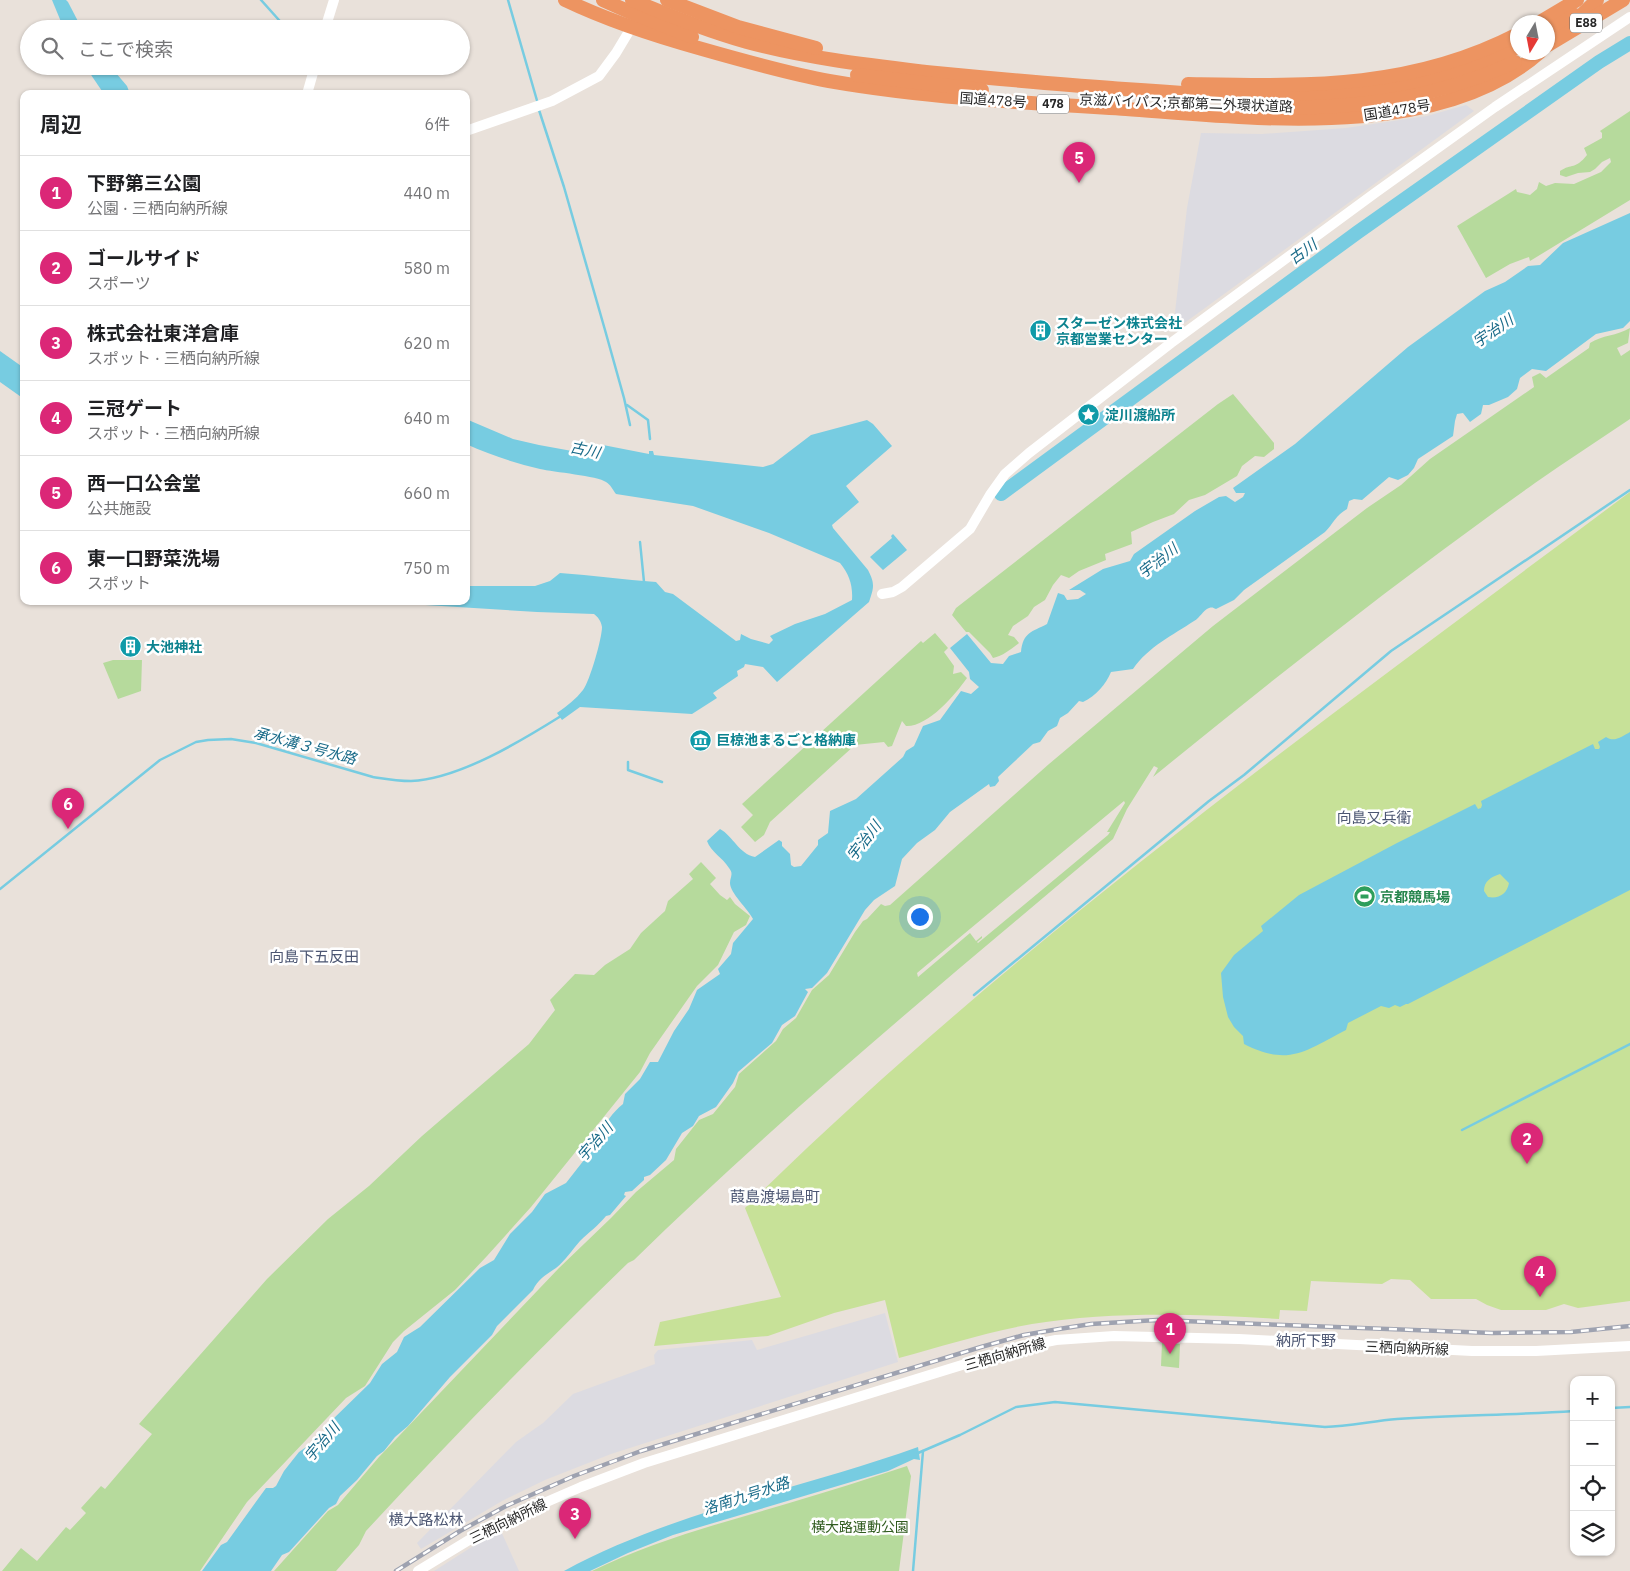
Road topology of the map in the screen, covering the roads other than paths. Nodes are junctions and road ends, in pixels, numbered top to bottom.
1 (334, 0) edge
2 (565, 0) edge
3 (599, 0) edge
4 (603, 0) edge
5 (667, 0) edge
6 (1577, 0) edge
7 (1598, 0) edge
8 (1623, 0) edge
9 (632, 14) edge
10 (1552, 15) edge
11 (1630, 17) edge
12 (328, 20) edge
13 (1555, 27) edge
14 (1510, 38) edge
15 (1555, 40) edge
16 (1555, 42) edge
17 (1510, 50) edge
18 (1518, 60) edge
19 (1530, 60) edge
20 (312, 75) edge
21 (308, 90) edge
22 (470, 130) edge
23 (882, 594) dead end
24 (1630, 1346) edge
25 (418, 1571) edge

1 - 12 main road
2 - 9 highway, 国道478号 / 478
3 - 9 highway
4 - 9 highway, 京滋バイパス;京都第二外環状道路
5 - 14 highway, 国道478号 / 478
6 - 10 highway
7 - 13 highway, E88
7 - 15 highway
8 - 16 highway, E88
9 - 17 highway, 京滋バイパス;京都第二外環状道路
9 - 18 highway, 京滋バイパス;京都第二外環状道路
9 - 19 highway, 国道478号 / 478
9 - 22 main road
11 - 23 main road
20 - 21 main road
24 - 25 main road, 三栖向納所線

